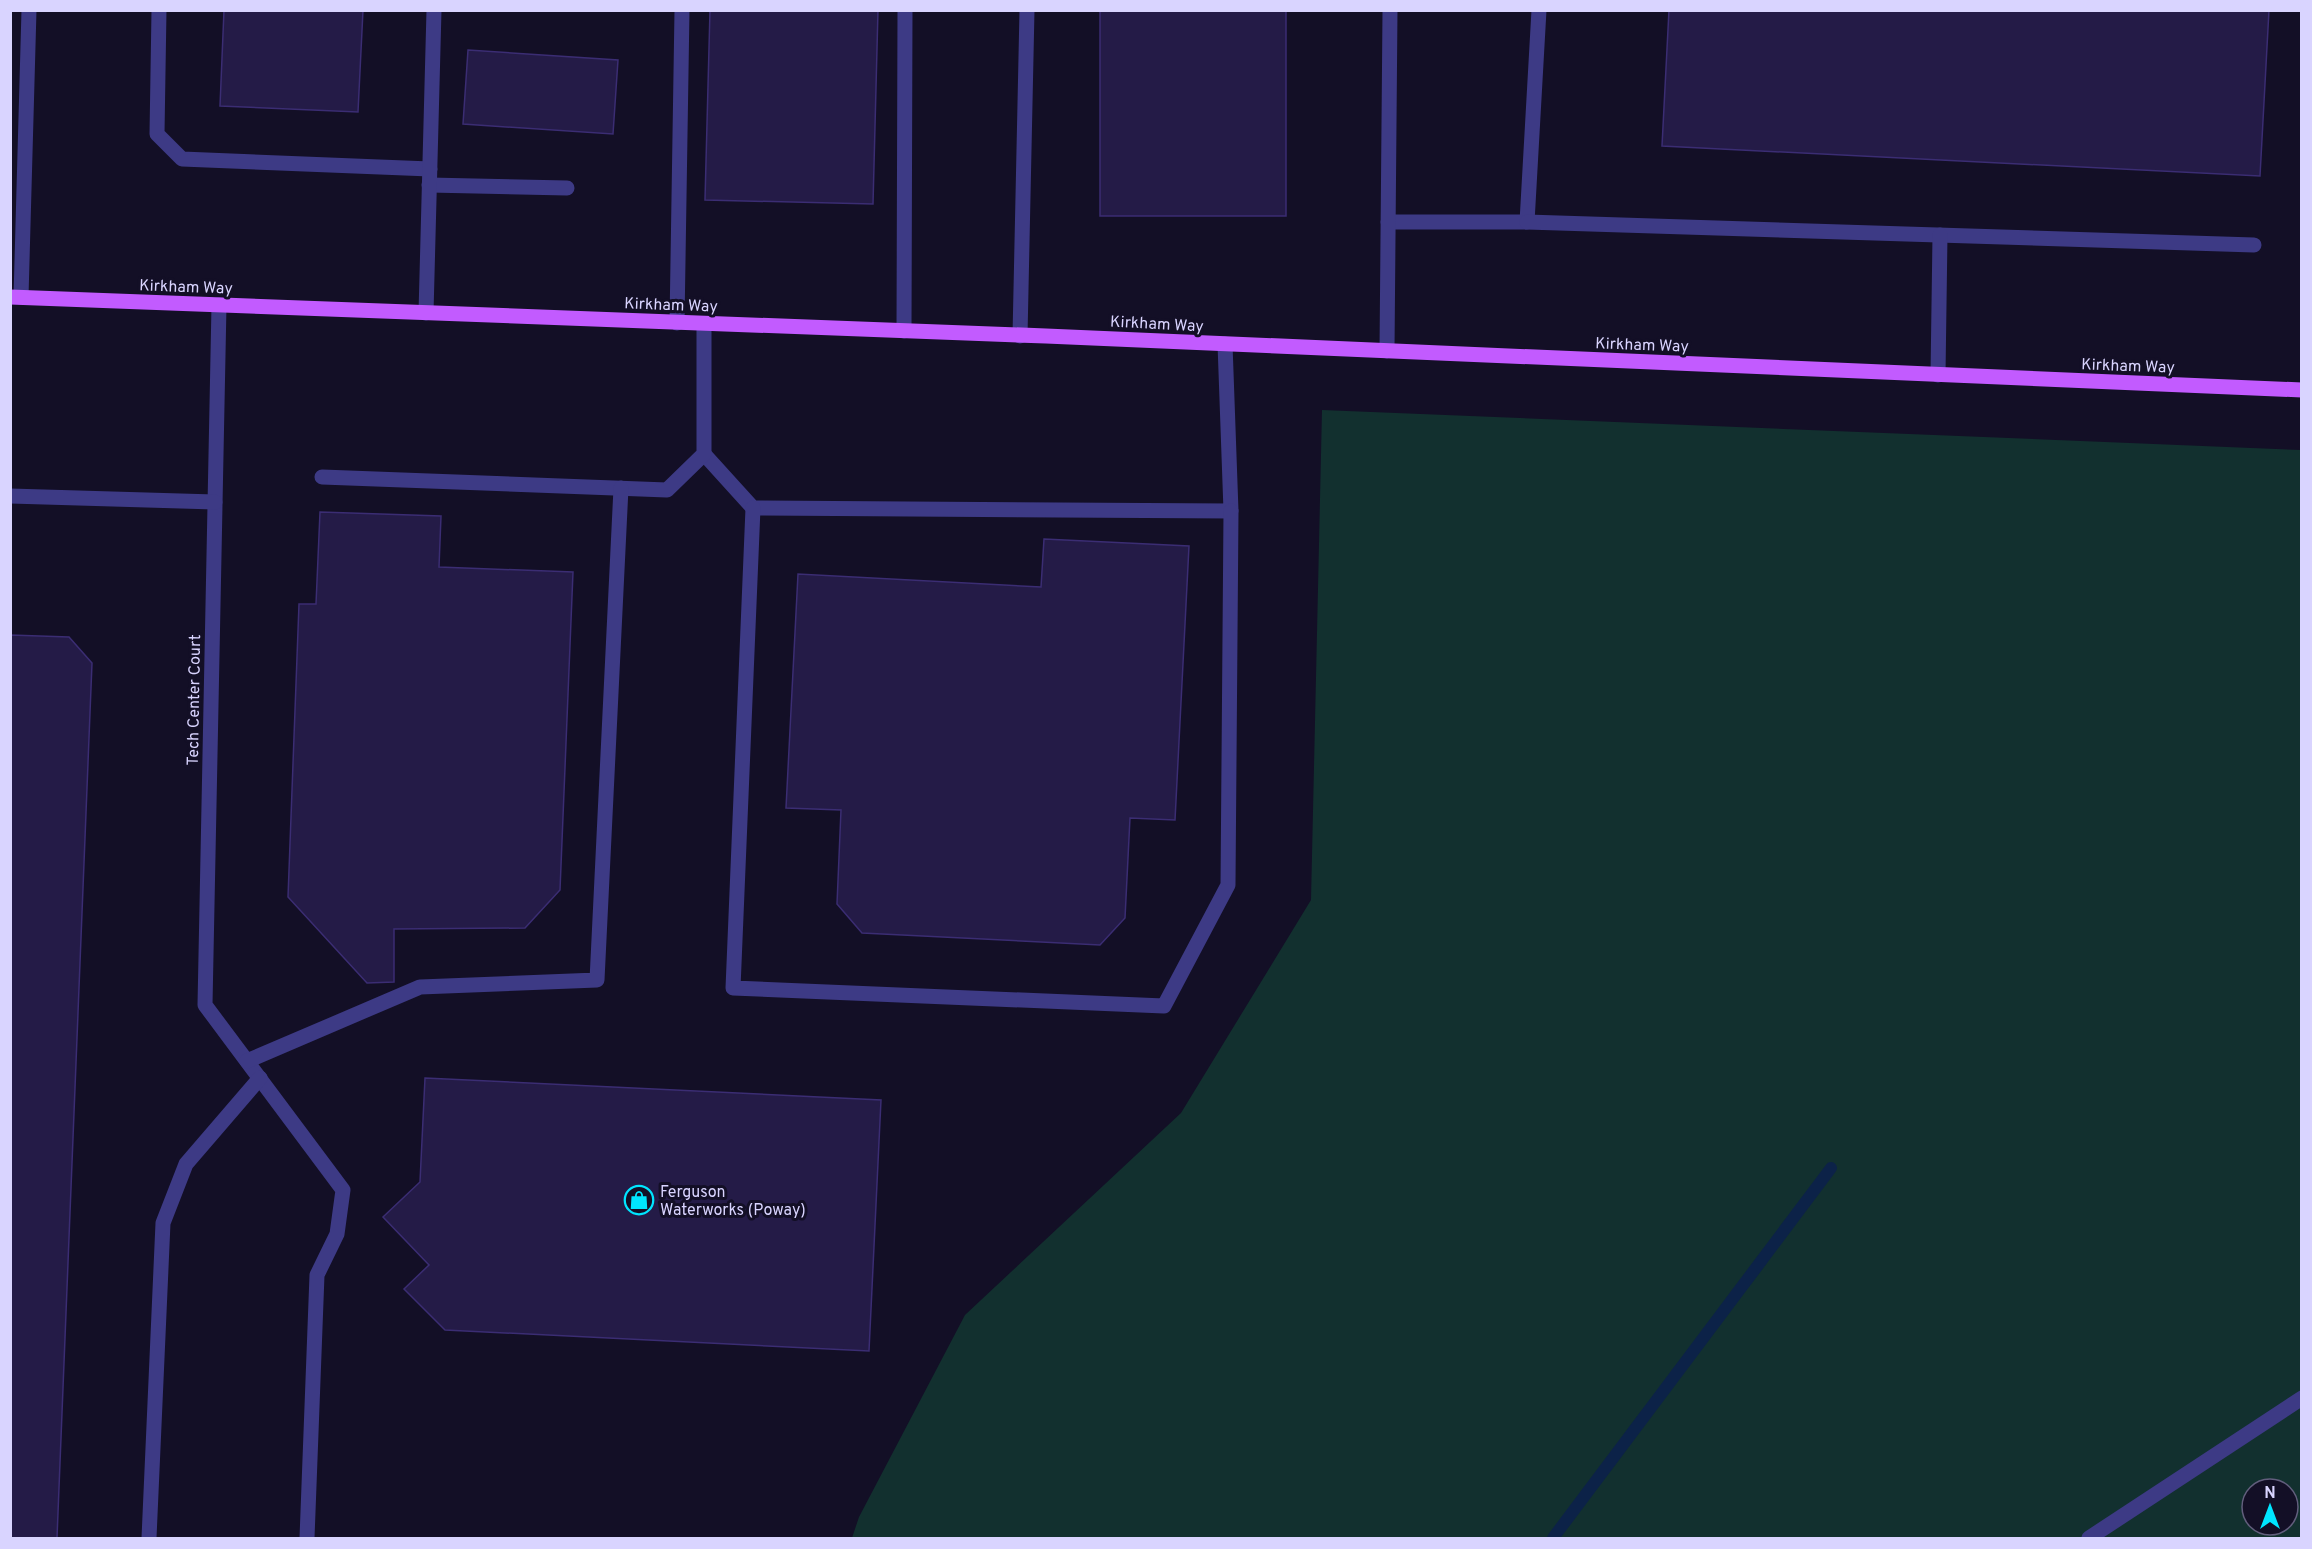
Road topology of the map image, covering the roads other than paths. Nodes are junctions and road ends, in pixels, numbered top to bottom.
1 (28, 10) edge
2 (159, 10) edge
3 (434, 10) edge
4 (682, 10) edge
5 (905, 10) edge
6 (1027, 10) edge
7 (1390, 10) edge
8 (1539, 10) edge
9 (430, 169) junction
10 (429, 185) junction
11 (567, 189) dead end
12 (1388, 222) junction
13 (1527, 222) junction
14 (1940, 235) junction
15 (2254, 244) dead end
16 (16, 297) edge
17 (219, 305) junction
18 (426, 313) junction
19 (676, 323) junction
20 (704, 324) junction
21 (904, 331) junction
22 (1020, 336) junction
23 (1225, 344) junction
24 (1386, 351) junction
25 (1938, 375) junction
26 (2301, 390) edge
27 (704, 454) junction
28 (322, 477) dead end
29 (621, 488) junction
30 (10, 496) edge
31 (215, 502) junction
32 (753, 508) junction
33 (1231, 511) junction
34 (247, 1062) junction
35 (260, 1078) junction
36 (2301, 1398) edge
37 (149, 1539) edge
38 (307, 1539) edge
39 (2089, 1539) edge

1 - 16 street
2 - 9 street
3 - 9 street
4 - 19 street
5 - 21 street
6 - 22 street
7 - 12 street
8 - 13 street
9 - 10 street
10 - 11 street
10 - 18 street
12 - 13 street
12 - 24 street
13 - 14 street
14 - 15 street
14 - 25 street
16 - 17 main road, Kirkham Way
17 - 18 main road, Kirkham Way
17 - 31 street, Tech Center Court
18 - 19 main road, Kirkham Way
19 - 20 main road, Kirkham Way
20 - 21 main road, Kirkham Way
20 - 27 street
21 - 22 main road, Kirkham Way
22 - 23 main road, Kirkham Way
23 - 24 main road, Kirkham Way
23 - 33 street
24 - 25 main road, Kirkham Way
25 - 26 main road, Kirkham Way
27 - 29 street
27 - 32 street
28 - 29 street
29 - 34 street
30 - 31 street
31 - 34 street, Tech Center Court
32 - 33 street
32 - 33 street
34 - 35 street, Tech Center Court
35 - 37 street
35 - 38 street, Tech Center Court
36 - 39 street

